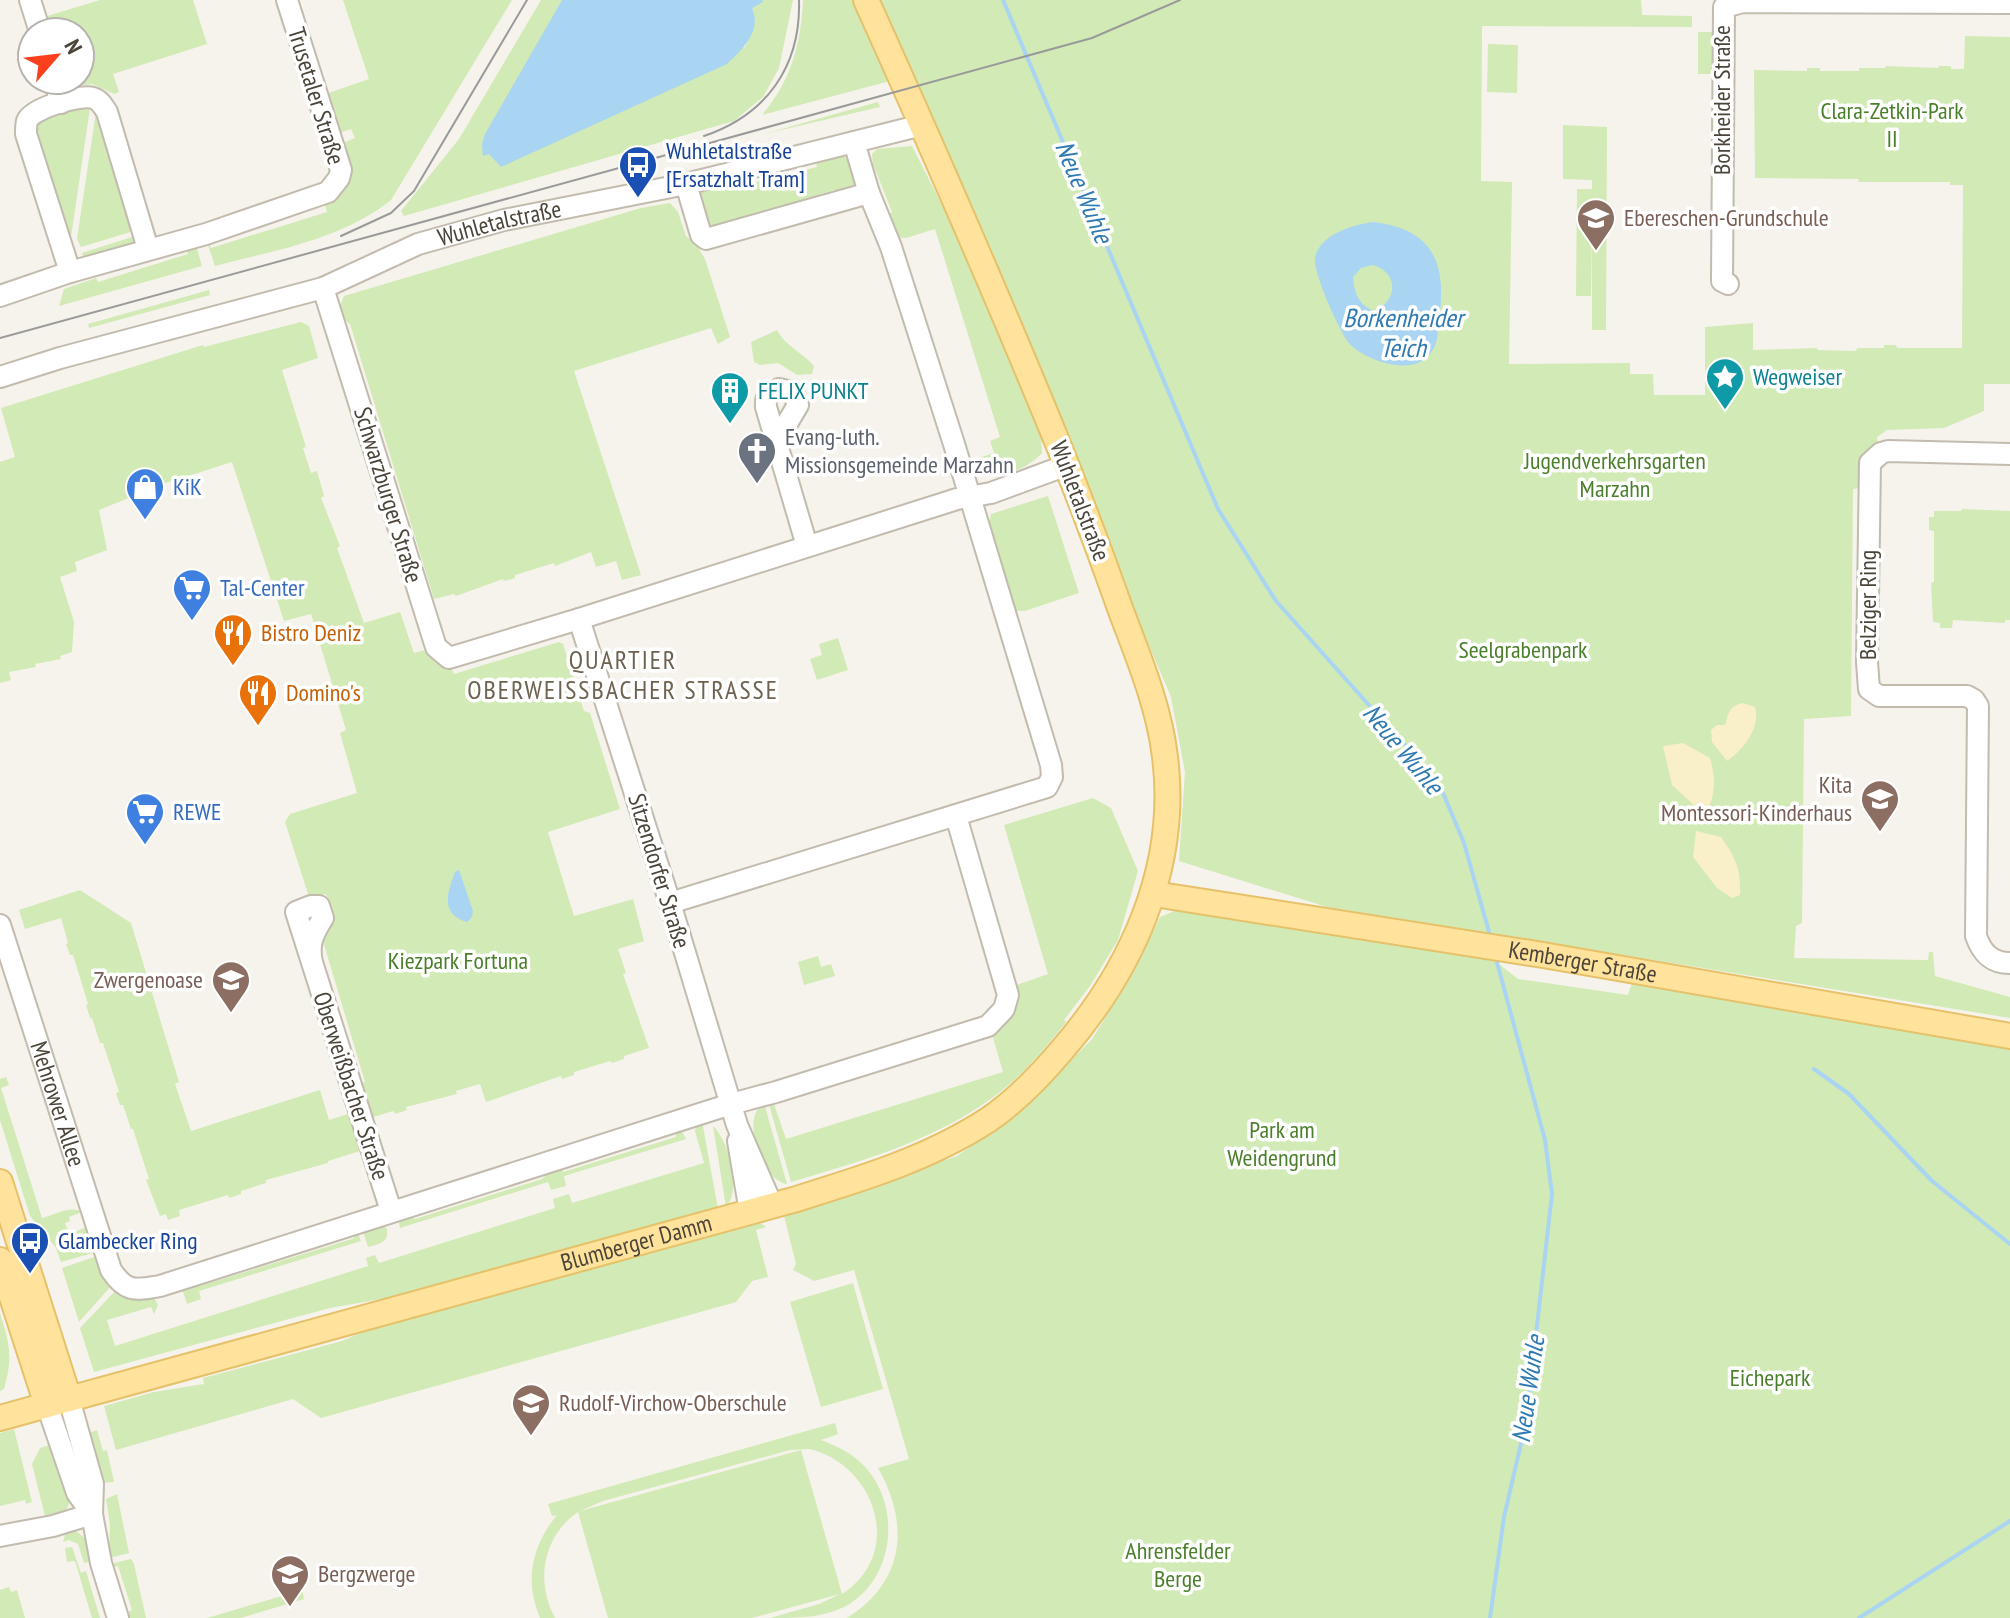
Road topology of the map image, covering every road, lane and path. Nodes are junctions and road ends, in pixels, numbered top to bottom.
1 (287, 0) edge
2 (866, 0) edge
3 (2010, 3) edge
4 (59, 96) edge
5 (61, 103) junction
6 (922, 125) junction
7 (854, 142) junction
8 (686, 184) junction
9 (869, 193) junction
10 (148, 249) junction
11 (70, 272) junction
12 (1728, 284) dead end
13 (323, 288) junction
14 (0, 296) edge
15 (0, 377) edge
16 (776, 442) dead end
17 (2010, 454) edge
18 (1067, 465) junction
19 (970, 498) junction
20 (807, 546) junction
21 (579, 619) junction
22 (956, 816) junction
23 (1154, 894) junction
24 (670, 903) junction
25 (0, 925) edge
26 (312, 962) dead end
27 (2010, 963) edge
28 (2010, 1036) edge
29 (731, 1104) junction
30 (0, 1182) edge
31 (761, 1208) junction
32 (391, 1211) junction
33 (0, 1260) edge
34 (58, 1402) junction
35 (0, 1418) edge
36 (92, 1514) junction
37 (0, 1536) edge
38 (118, 1618) edge

1 - 10 street, Trusetaler Straße
2 - 6 main road, Wuhletalstraße
3 - 12 street, Borkheider Straße
4 - 5 street
5 - 10 street
5 - 11 street
6 - 7 street, Wuhletalstraße
6 - 18 main road, Wuhletalstraße
7 - 8 street, Wuhletalstraße
7 - 9 street
8 - 9 street
8 - 13 street, Wuhletalstraße
9 - 19 street
10 - 11 street, Trusetaler Straße
11 - 14 street, Trusetaler Straße
13 - 15 street
13 - 21 street, Schwarzburger Straße
16 - 20 street
17 - 27 street, Belziger Ring
18 - 19 street, Schwarzburger Straße
18 - 23 main road, Wuhletalstraße
19 - 20 street, Schwarzburger Straße
19 - 22 street
20 - 21 street, Schwarzburger Straße
21 - 24 street, Sitzendorfer Straße
22 - 24 street
22 - 29 street
23 - 28 main road, Kemberger Straße
23 - 31 main road, Blumberger Damm
24 - 29 street, Sitzendorfer Straße
25 - 32 street, Mehrower Allee
26 - 32 street, Oberweißbacher Straße
29 - 31 street, Sitzendorfer Straße
29 - 32 street
30 - 34 main road
31 - 34 main road, Blumberger Damm
33 - 34 main road
34 - 35 main road, Blumberger Damm
34 - 36 street
36 - 37 street
36 - 38 street

